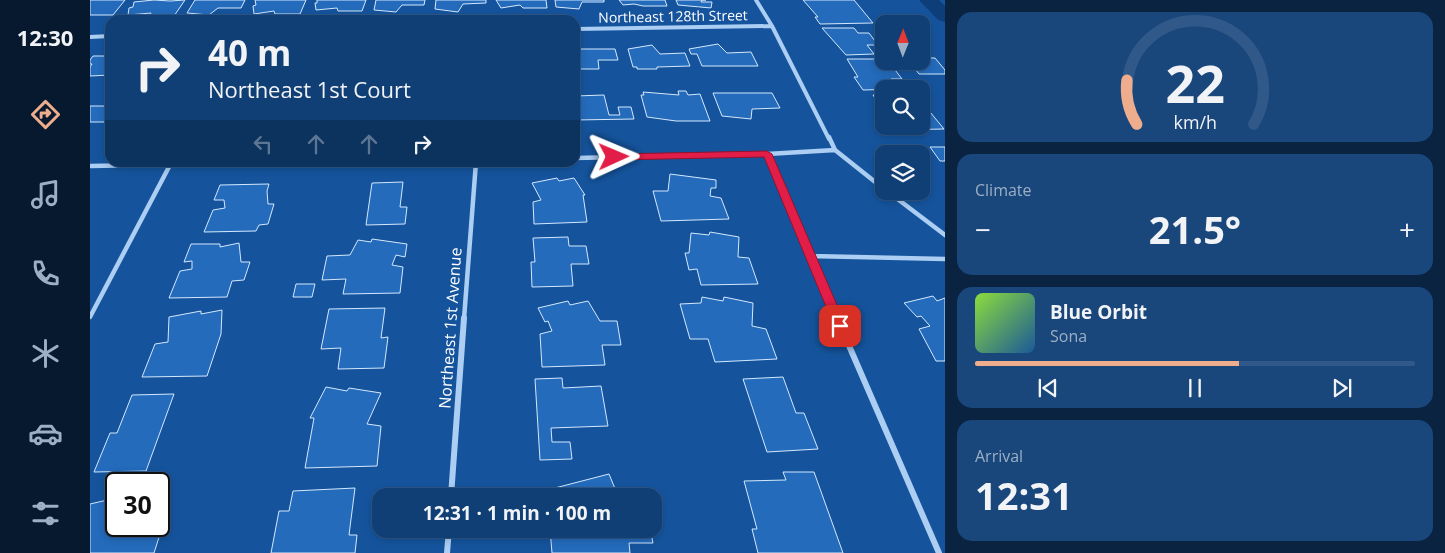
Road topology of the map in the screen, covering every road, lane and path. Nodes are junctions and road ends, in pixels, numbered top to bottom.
1 (756, 0) edge
2 (772, 26) junction
3 (580, 29) edge
4 (105, 36) edge
5 (90, 37) edge
6 (835, 150) junction
7 (767, 154) junction
8 (580, 158) edge
9 (90, 166) edge
10 (105, 166) edge
11 (169, 167) edge
12 (476, 167) edge
13 (875, 182) edge
14 (899, 200) edge
15 (945, 235) edge
16 (810, 256) junction
17 (945, 258) edge
18 (90, 317) edge
19 (452, 488) edge
20 (448, 538) edge
21 (447, 553) edge
22 (939, 553) edge

1 - 2 street
2 - 3 street, Northeast 128th Street
2 - 6 street
4 - 5 street
6 - 7 street
6 - 13 street
7 - 8 street
7 - 16 street
9 - 10 street
11 - 18 street
12 - 19 street, Northeast 1st Avenue
14 - 15 street
16 - 17 street
16 - 22 street
20 - 21 street

